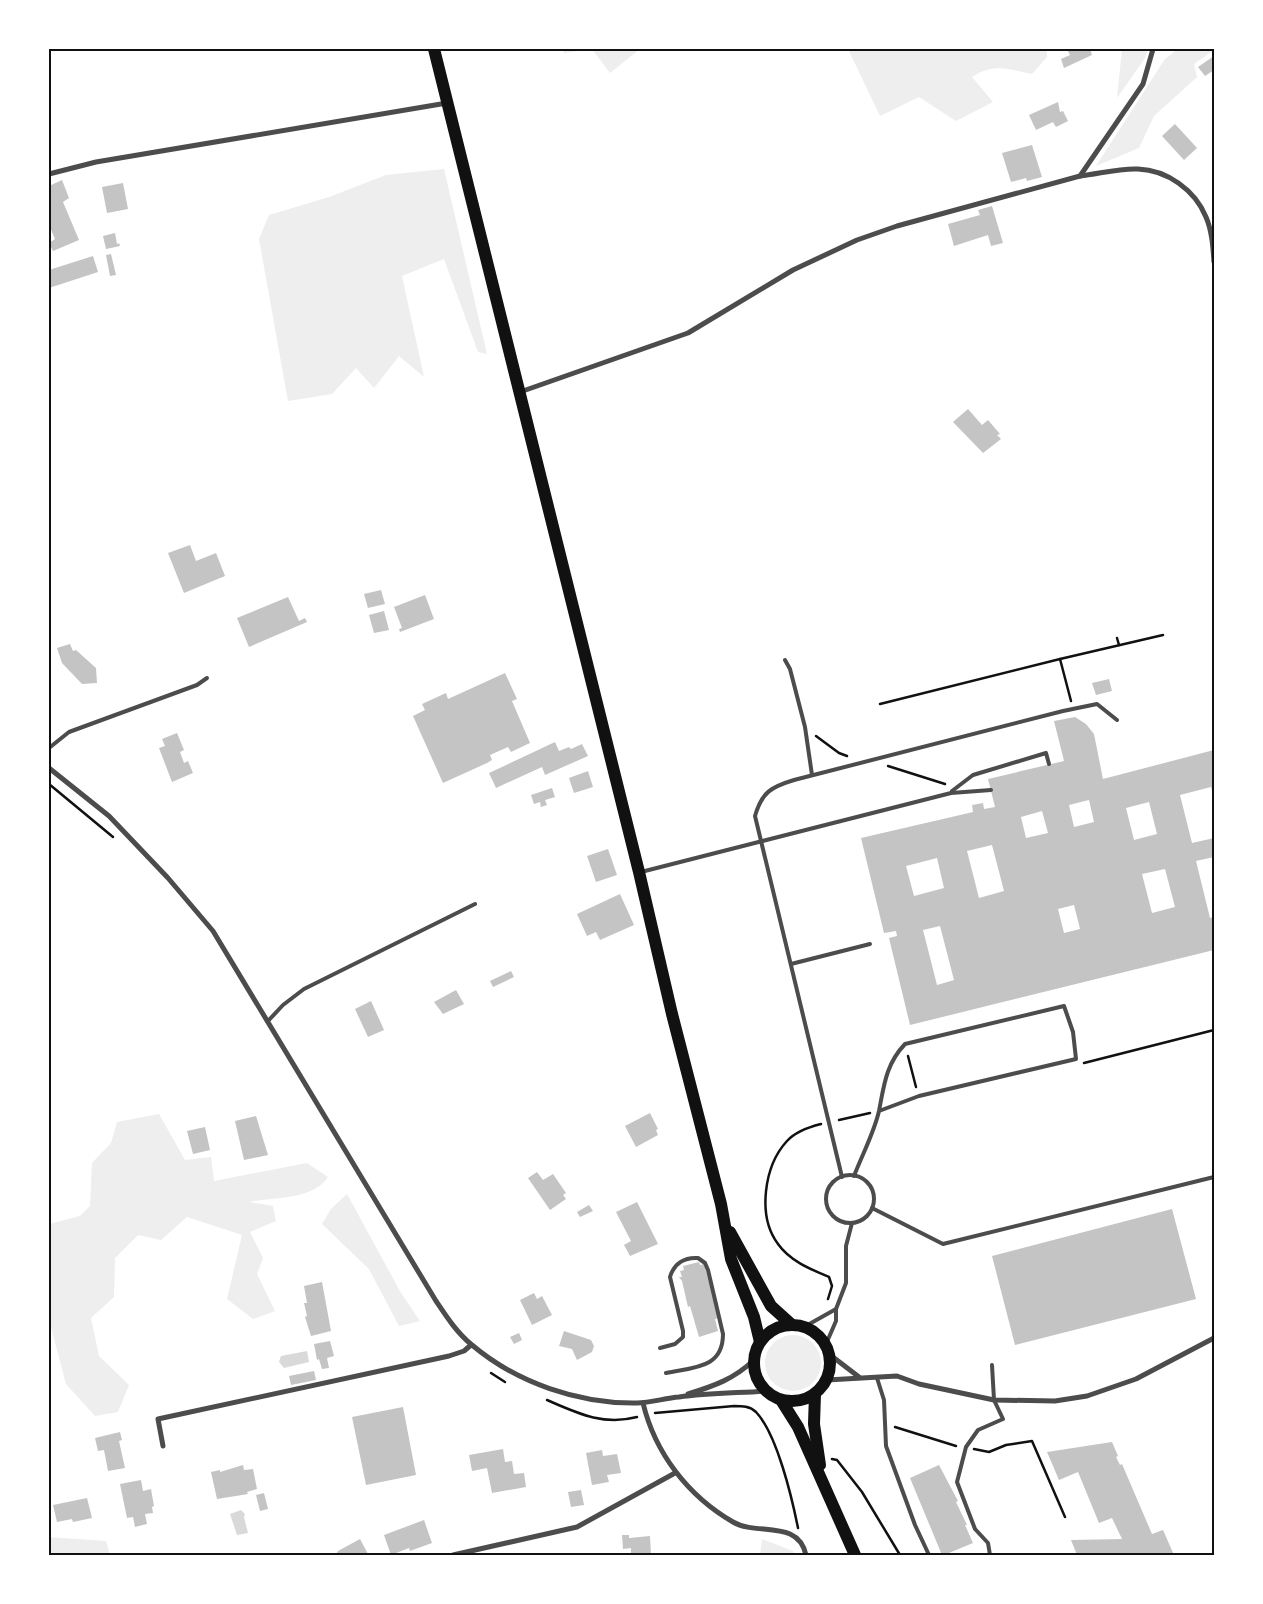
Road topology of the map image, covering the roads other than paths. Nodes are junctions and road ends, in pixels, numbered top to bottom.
1 (434, 49) edge
2 (1153, 49) edge
3 (447, 103) junction
4 (49, 174) edge
5 (1080, 176) junction
6 (1214, 262) edge
7 (520, 392) junction
8 (785, 660) dead end
9 (206, 678) dead end
10 (1117, 720) dead end
11 (49, 748) edge
12 (1049, 764) dead end
13 (49, 768) edge
14 (812, 775) junction
15 (991, 790) dead end
16 (951, 793) junction
17 (761, 841) junction
18 (639, 872) junction
19 (475, 904) dead end
20 (870, 944) dead end
21 (791, 964) junction
22 (268, 1021) junction
23 (879, 1112) junction
24 (854, 1176) junction
25 (842, 1177) junction
26 (1214, 1177) edge
27 (872, 1208) junction
28 (724, 1222) junction
29 (852, 1223) junction
30 (836, 1309) junction
31 (798, 1326) junction
32 (1214, 1338) edge
33 (760, 1342) junction
34 (471, 1345) junction
35 (660, 1348) dead end
36 (828, 1349) junction
37 (754, 1360) junction
38 (992, 1365) dead end
39 (666, 1373) dead end
40 (860, 1377) junction
41 (877, 1378) junction
42 (827, 1380) junction
43 (766, 1391) junction
44 (815, 1394) junction
45 (678, 1397) junction
46 (781, 1400) junction
47 (994, 1400) junction
48 (643, 1403) junction
49 (163, 1446) dead end
50 (675, 1473) junction
51 (823, 1482) junction
52 (453, 1555) edge
53 (806, 1555) edge
54 (855, 1555) edge
55 (928, 1555) edge
56 (990, 1555) edge

1 - 3 main road
2 - 5 street
3 - 4 street
3 - 7 main road
5 - 6 street
5 - 7 street
7 - 18 main road
8 - 14 lane
9 - 11 lane
10 - 14 lane
12 - 16 lane
13 - 22 street
14 - 17 lane
15 - 16 lane
16 - 17 lane
17 - 18 lane
17 - 21 lane
18 - 28 main road
19 - 22 lane
20 - 21 lane
21 - 25 lane
22 - 34 street
23 - 23 lane
23 - 24 lane
24 - 25 lane
24 - 27 lane
25 - 29 lane
26 - 27 lane
27 - 29 lane
28 - 31 main road
28 - 33 main road
29 - 30 lane
30 - 31 lane
30 - 36 lane
31 - 33 main road
31 - 36 main road
32 - 47 street
33 - 37 main road
34 - 48 street
34 - 49 street
35 - 39 lane
36 - 40 street
36 - 42 main road
37 - 43 main road
37 - 45 street
38 - 47 lane
40 - 41 street
40 - 42 street
41 - 47 street
41 - 55 lane
42 - 44 main road
43 - 45 street
43 - 46 main road
44 - 46 main road
44 - 51 main road
45 - 48 street
46 - 51 main road
47 - 56 lane
48 - 50 street
50 - 52 street
50 - 53 street
51 - 54 main road

